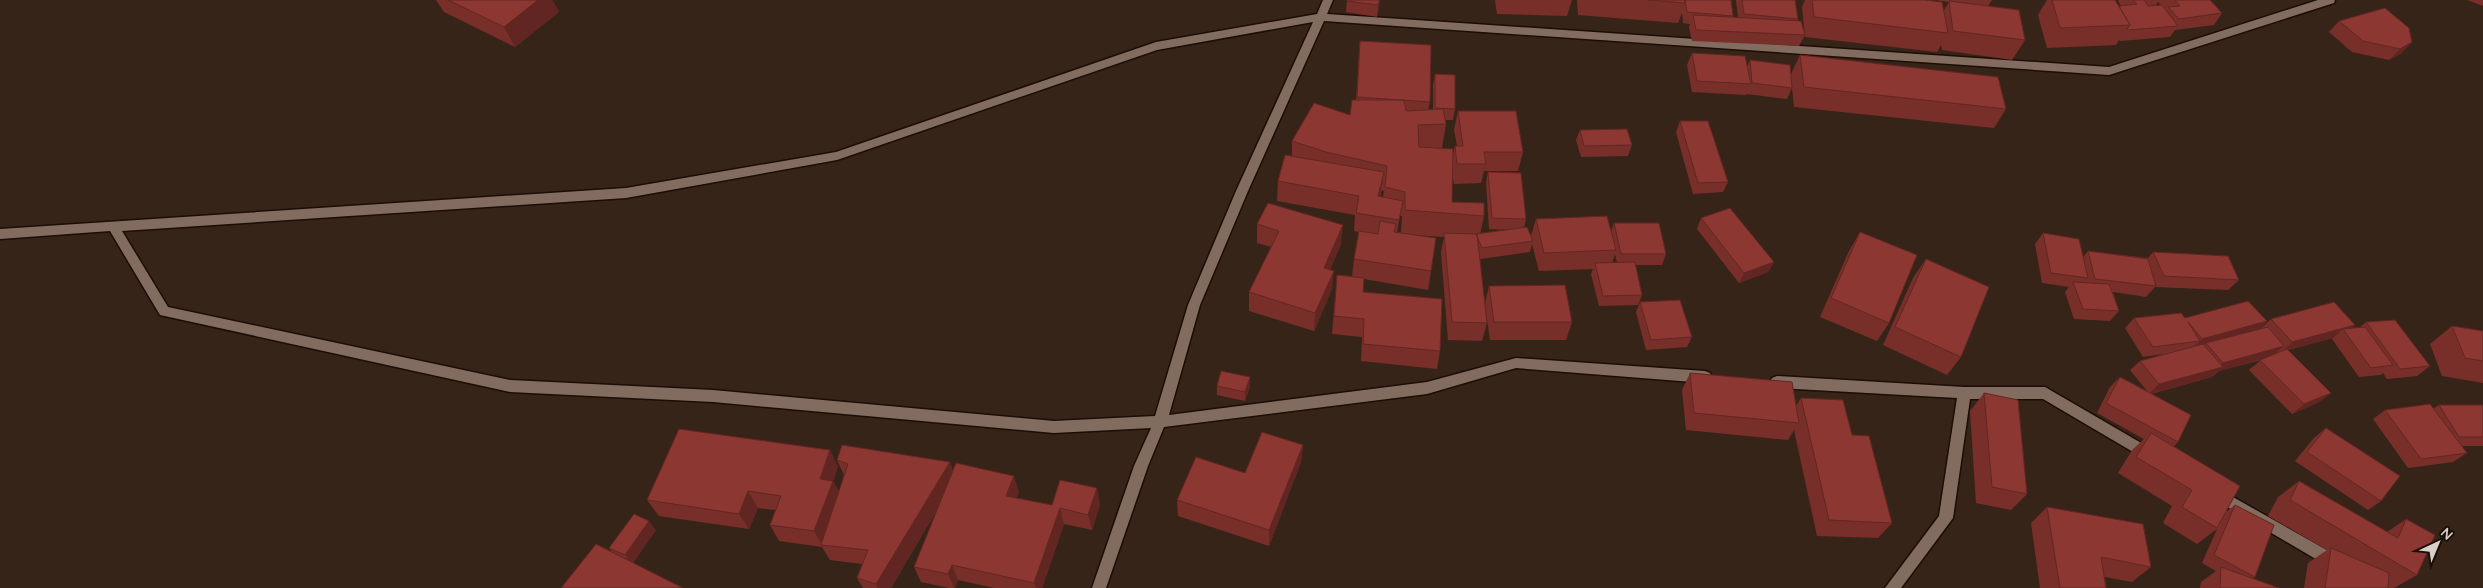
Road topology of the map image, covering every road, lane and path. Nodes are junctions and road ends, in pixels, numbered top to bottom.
1 (1328, 0) edge
2 (2330, 0) edge
3 (1318, 17) junction
4 (114, 227) junction
5 (0, 234) edge
6 (1723, 378) edge
7 (1762, 381) edge
8 (1964, 393) junction
9 (1160, 422) junction
10 (2165, 463) edge
11 (2208, 488) edge
12 (2344, 568) edge
13 (1099, 588) edge
14 (1892, 588) edge

1 - 3 street
2 - 3 street
3 - 4 street
3 - 9 street
4 - 5 street
4 - 9 street
6 - 9 street
7 - 8 street
8 - 10 street
8 - 14 street
9 - 13 street
11 - 12 street

